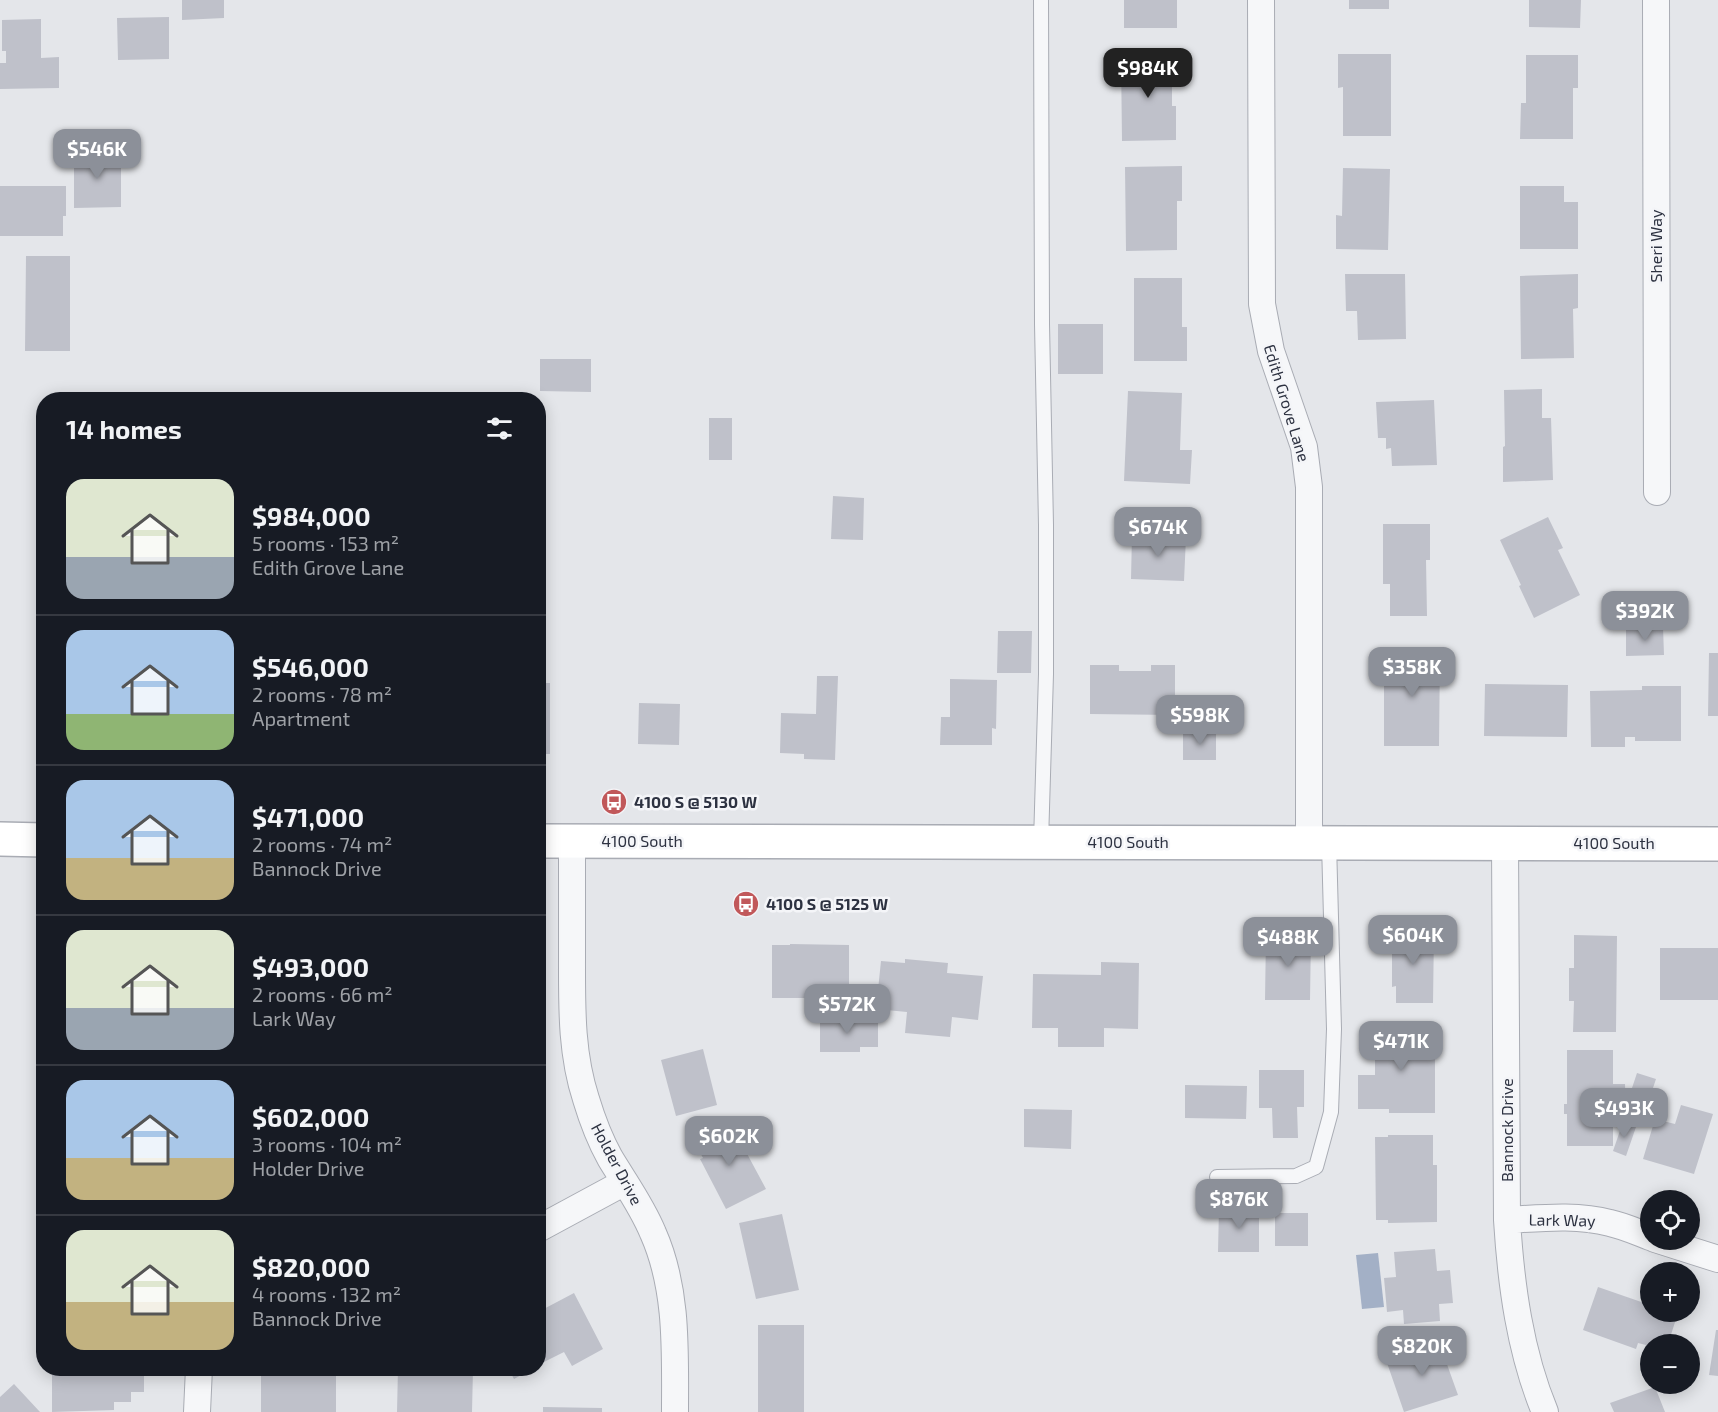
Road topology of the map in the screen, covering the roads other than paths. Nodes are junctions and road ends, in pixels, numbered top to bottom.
1 (1041, 0) edge
2 (1261, 0) edge
3 (1656, 0) edge
4 (1657, 492) dead end
5 (0, 839) edge
6 (36, 840) edge
7 (546, 841) edge
8 (572, 841) junction
9 (1041, 842) junction
10 (1319, 843) junction
11 (1505, 843) junction
12 (1718, 844) edge
13 (1217, 1177) dead end
14 (625, 1182) junction
15 (1508, 1220) junction
16 (546, 1225) edge
17 (1640, 1233) edge
18 (1690, 1250) edge
19 (1718, 1259) edge
20 (199, 1376) edge
21 (197, 1412) edge
22 (675, 1412) edge
23 (1545, 1412) edge

1 - 9 lane
2 - 10 street, Edith Grove Lane
3 - 4 street, Sheri Way
5 - 6 main road
7 - 8 main road, 4100 South
8 - 9 main road, 4100 South
8 - 14 street, Holder Drive
9 - 10 main road, 4100 South
10 - 11 main road, 4100 South
10 - 13 lane
11 - 12 main road, 4100 South
11 - 15 street, Bannock Drive
14 - 16 street
14 - 22 street, Holder Drive
15 - 17 street, Lark Way
15 - 23 street, Bannock Drive
18 - 19 street
20 - 21 street

